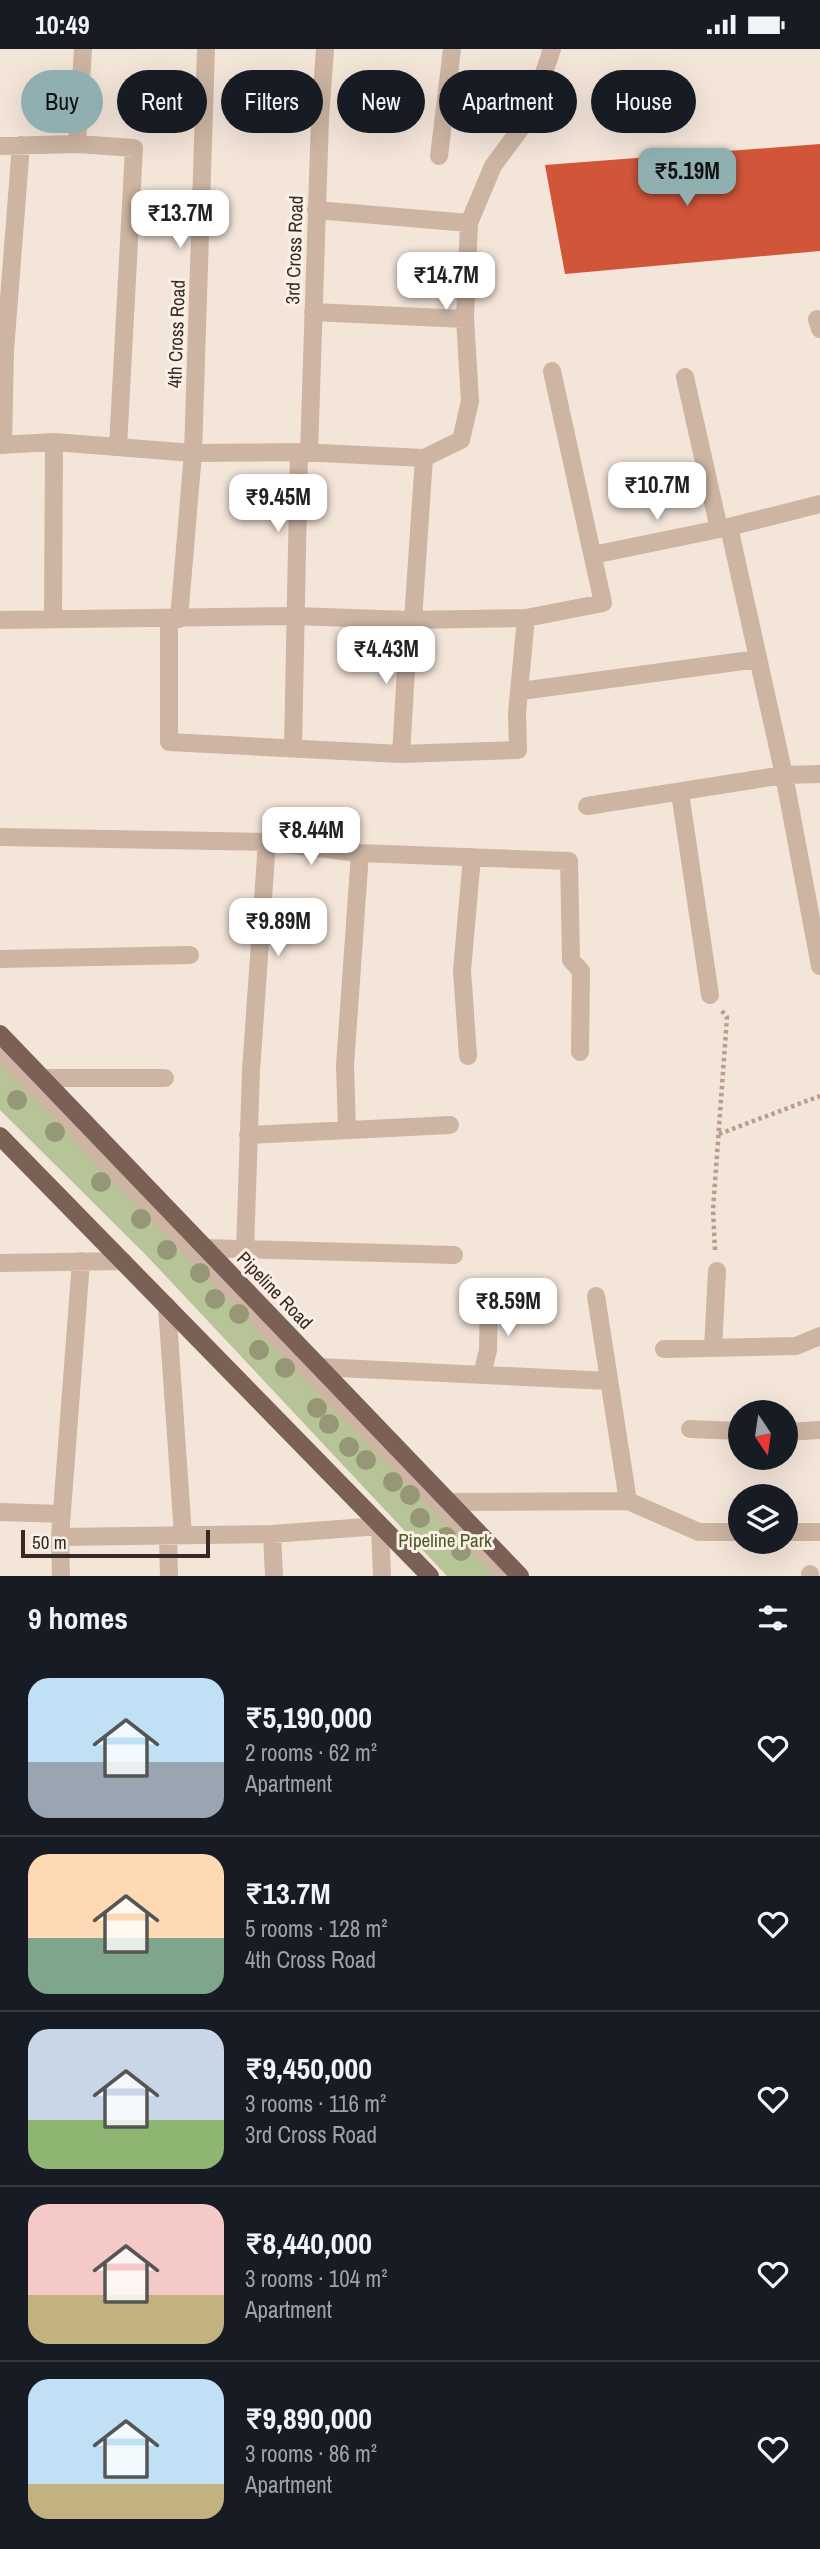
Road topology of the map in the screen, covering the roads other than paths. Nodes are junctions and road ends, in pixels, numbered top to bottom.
1 (83, 49) edge
2 (206, 49) edge
3 (325, 49) edge
4 (452, 49) edge
5 (552, 49) edge
6 (77, 144) junction
7 (20, 145) junction
8 (0, 146) edge
9 (439, 156) dead end
10 (316, 210) junction
11 (469, 223) junction
12 (313, 312) junction
13 (466, 319) junction
14 (2, 350) edge
15 (552, 370) dead end
16 (685, 377) dead end
17 (54, 442) junction
18 (2, 445) edge
19 (118, 447) junction
20 (193, 453) junction
21 (304, 453) junction
22 (424, 458) junction
23 (820, 504) edge
24 (724, 528) junction
25 (593, 555) junction
26 (295, 616) junction
27 (526, 618) junction
28 (53, 619) junction
29 (174, 619) junction
30 (0, 620) edge
31 (411, 620) junction
32 (758, 659) junction
33 (521, 691) junction
34 (293, 747) junction
35 (401, 754) junction
36 (820, 774) edge
37 (784, 775) junction
38 (680, 793) junction
39 (587, 806) dead end
40 (0, 837) edge
41 (267, 842) junction
42 (360, 853) junction
43 (471, 857) junction
44 (190, 955) dead end
45 (0, 959) edge
46 (820, 966) edge
47 (710, 995) road end
48 (0, 1034) edge
49 (0, 1051) edge
50 (580, 1052) dead end
51 (468, 1056) dead end
52 (43, 1078) junction
53 (165, 1078) dead end
54 (0, 1125) edge
55 (450, 1125) dead end
56 (347, 1130) junction
57 (248, 1135) junction
58 (2, 1141) edge
59 (205, 1248) junction
60 (245, 1250) junction
61 (454, 1255) dead end
62 (81, 1261) junction
63 (122, 1261) junction
64 (0, 1263) edge
65 (717, 1271) road end
66 (489, 1296) dead end
67 (596, 1296) dead end
68 (167, 1306) junction
69 (820, 1336) edge
70 (713, 1348) junction
71 (664, 1349) dead end
72 (319, 1367) junction
73 (482, 1375) junction
74 (609, 1381) junction
75 (690, 1429) dead end
76 (820, 1430) edge
77 (728, 1431) edge
78 (798, 1431) edge
79 (628, 1501) junction
80 (449, 1502) junction
81 (0, 1512) edge
82 (62, 1514) junction
83 (380, 1525) junction
84 (728, 1532) edge
85 (798, 1532) edge
86 (820, 1532) edge
87 (272, 1534) junction
88 (176, 1536) junction
89 (60, 1537) junction
90 (61, 1576) edge
91 (169, 1576) edge
92 (274, 1576) edge
93 (382, 1576) edge
94 (430, 1576) edge
95 (436, 1576) edge
96 (507, 1576) edge
97 (520, 1576) edge

1 - 6 street
2 - 20 street, 4th Cross Road
3 - 10 street, 3rd Cross Road
4 - 9 street
5 - 11 street
6 - 7 street
6 - 19 street
7 - 8 street
7 - 14 street
10 - 11 street
10 - 12 street, 3rd Cross Road
11 - 13 street
12 - 13 street
12 - 21 street, 3rd Cross Road
13 - 22 street
14 - 18 street
15 - 25 street
16 - 24 street
17 - 18 street
17 - 19 street
17 - 28 street
19 - 20 street
20 - 21 street
20 - 29 street, 4th Cross Road
21 - 22 street
21 - 26 street, 3rd Cross Road
22 - 31 street
23 - 24 street
24 - 25 street
24 - 32 street
25 - 27 street
26 - 29 street
26 - 31 street
26 - 34 street, 3rd Cross Road
27 - 31 street
27 - 33 street
28 - 29 street
28 - 30 street
29 - 34 street, 4th Cross Road
31 - 35 street
32 - 33 street
32 - 37 street
33 - 35 street
34 - 35 street
36 - 37 street
37 - 38 street
37 - 46 street
38 - 39 street
38 - 47 street
40 - 41 street
41 - 42 street
41 - 57 street
42 - 43 street
42 - 56 street
43 - 50 street
43 - 51 street
44 - 45 street
48 - 52 main road, Pipeline Road
49 - 96 street
52 - 53 street
52 - 59 main road, Pipeline Road
54 - 95 street
55 - 56 street
56 - 57 street
57 - 60 street
58 - 63 main road
59 - 60 street
59 - 72 main road, Pipeline Road
60 - 61 street
62 - 63 street
62 - 64 street
62 - 82 street
63 - 68 main road
65 - 70 street
66 - 73 street
67 - 74 street
68 - 83 main road
68 - 88 street
69 - 70 street
70 - 71 street
72 - 73 street
72 - 80 main road, Pipeline Road
73 - 74 street
74 - 79 street
75 - 77 street
76 - 78 street
79 - 80 street
79 - 84 street
80 - 97 main road, Pipeline Road
81 - 82 street
82 - 89 street
83 - 87 street
83 - 93 street
83 - 94 main road
85 - 86 street
87 - 88 street
87 - 92 street
88 - 89 street
88 - 91 street
89 - 90 street

